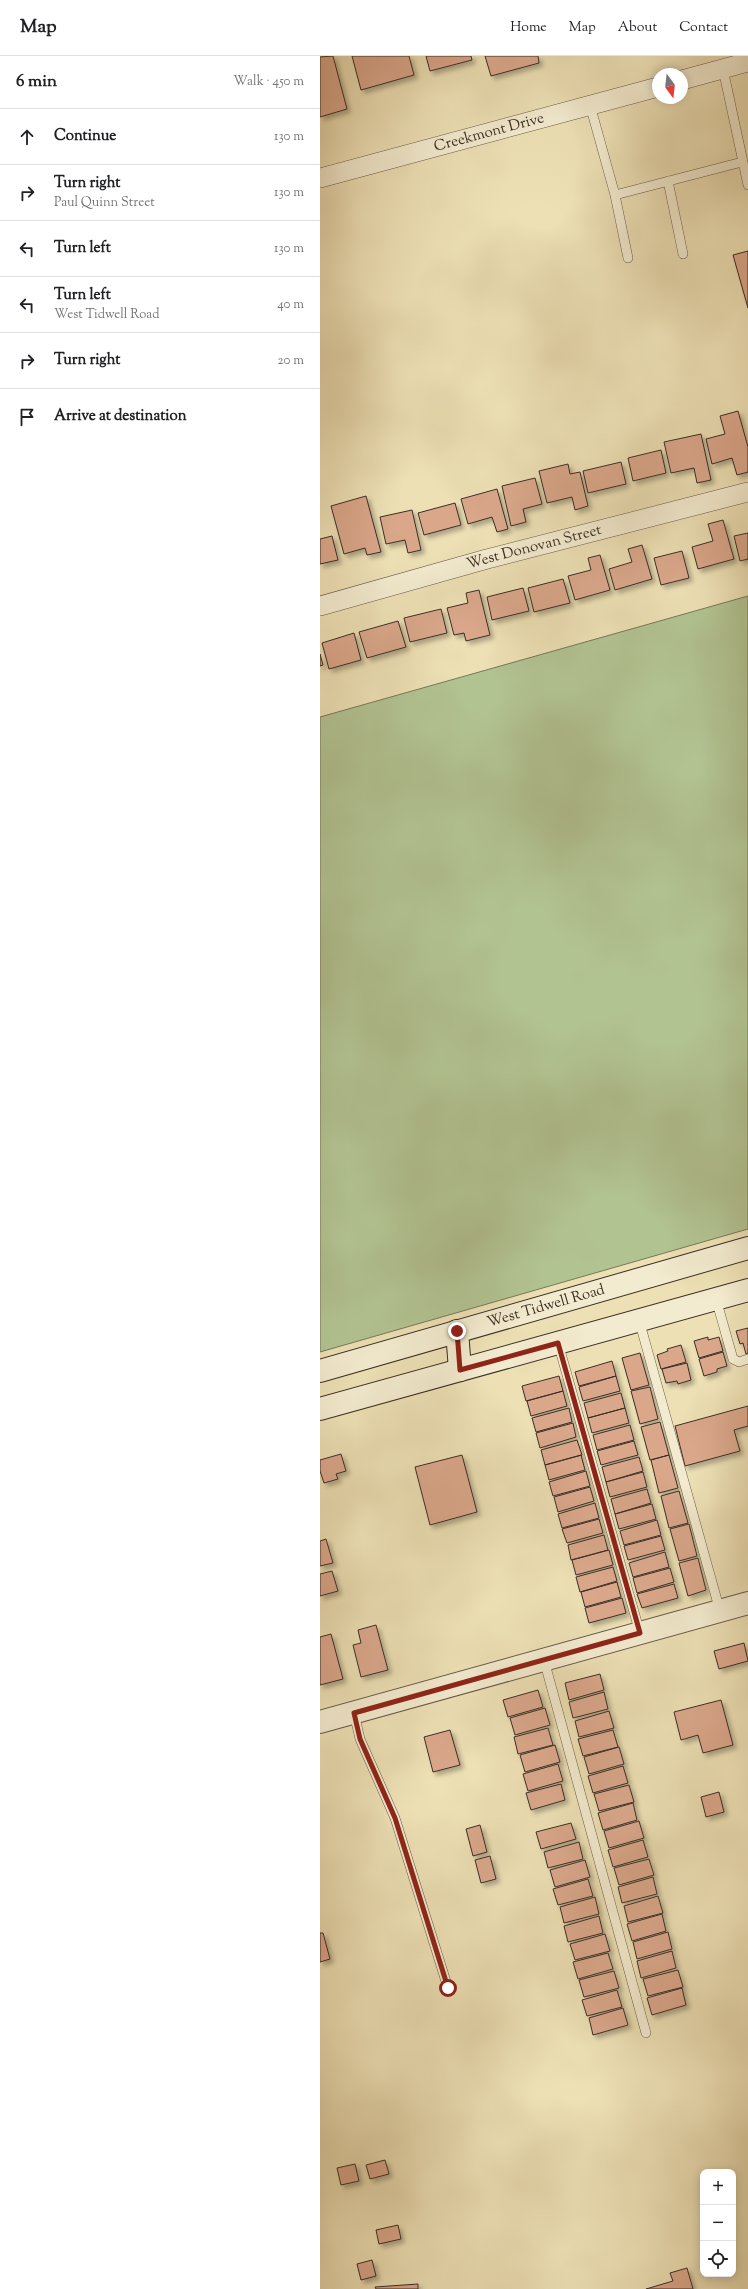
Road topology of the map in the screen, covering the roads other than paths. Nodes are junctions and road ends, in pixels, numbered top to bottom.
1 (748, 62) edge
2 (723, 69) junction
3 (688, 78) edge
4 (652, 89) edge
5 (590, 105) junction
6 (742, 162) junction
7 (320, 178) edge
8 (668, 181) junction
9 (748, 185) edge
10 (615, 195) junction
11 (683, 254) dead end
12 (628, 258) dead end
13 (748, 492) edge
14 (320, 606) edge
15 (748, 1248) edge
16 (748, 1290) edge
17 (716, 1299) junction
18 (640, 1320) junction
19 (457, 1331) junction
20 (558, 1343) junction
21 (748, 1359) edge
22 (460, 1370) junction
23 (320, 1371) edge
24 (320, 1409) edge
25 (748, 1603) edge
26 (720, 1611) junction
27 (640, 1633) junction
28 (544, 1660) junction
29 (354, 1713) junction
30 (320, 1722) edge
31 (448, 1988) dead end
32 (646, 2033) dead end

1 - 2 street
2 - 3 street
2 - 6 lane
4 - 5 street, Creekmont Drive
5 - 7 street, Creekmont Drive
5 - 10 lane
6 - 8 lane
6 - 9 lane
8 - 10 lane
8 - 11 lane
10 - 12 lane
13 - 14 street, West Donovan Street
15 - 19 main road, West Tidwell Road
16 - 17 main road
17 - 18 main road
17 - 21 lane
18 - 20 main road
18 - 26 lane
19 - 22 main road
19 - 23 main road, West Tidwell Road
20 - 22 main road
20 - 27 lane
22 - 24 main road
25 - 26 main road
26 - 27 main road
27 - 28 main road
28 - 29 main road
28 - 32 lane
29 - 30 main road
29 - 31 lane

